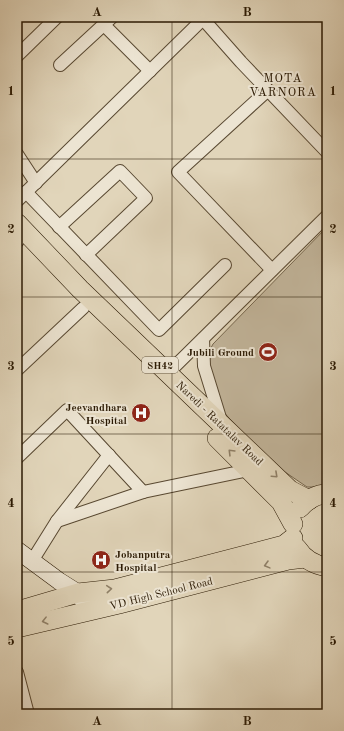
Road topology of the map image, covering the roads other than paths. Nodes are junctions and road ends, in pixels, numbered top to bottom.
1 (57, 17) edge
2 (204, 18) edge
3 (108, 21) edge
4 (17, 56) edge
5 (60, 65) dead end
6 (150, 71) junction
7 (268, 90) junction
8 (327, 152) edge
9 (17, 154) edge
10 (36, 183) junction
11 (26, 192) junction
12 (17, 201) edge
13 (327, 216) edge
14 (59, 227) junction
15 (17, 236) edge
16 (86, 254) junction
17 (225, 264) dead end
18 (272, 270) junction
19 (83, 308) junction
20 (203, 339) junction
21 (17, 370) edge
22 (168, 373) junction
23 (223, 426) junction
24 (109, 455) junction
25 (17, 458) edge
26 (249, 470) junction
27 (143, 492) junction
28 (318, 497) edge
29 (57, 521) junction
30 (293, 531) junction
31 (17, 550) edge
32 (305, 558) junction
33 (32, 561) junction
34 (327, 567) edge
35 (67, 590) junction
36 (90, 610) junction
37 (17, 611) edge
38 (72, 614) junction
39 (17, 628) edge
40 (17, 672) edge
41 (19, 688) edge
42 (28, 714) edge

1 - 4 street
2 - 6 street
2 - 7 street
3 - 5 street
3 - 6 street
6 - 10 street
7 - 8 street
7 - 18 street
9 - 10 street
10 - 11 street
11 - 12 street
11 - 14 street
13 - 18 street
14 - 16 street
14 - 16 street
15 - 19 main road, Naredi - Ratatalav Road / SH42
15 - 22 main road, Naredi - Ratatalav Road / SH42
16 - 17 street
18 - 20 street
19 - 21 street
26 -> 19 main road, Naredi - Ratatalav Road / SH42
20 - 22 street
20 - 23 street
22 - 23 main road, Naredi - Ratatalav Road / SH42
23 -> 28 main road, Naredi - Ratatalav Road / SH42
24 - 25 street
24 - 27 street
24 - 29 street
26 - 27 street
26 - 30 main road, Naredi - Ratatalav Road / SH42
27 - 29 street
28 - 30 main road
29 - 33 street
30 - 32 main road, Naredi - Ratatalav Road
35 -> 30 main road, VD High School Road
31 - 33 street
32 - 34 main road
32 -> 36 main road, VD High School Road
33 - 35 street
35 - 36 street
35 - 37 main road, VD High School Road
35 - 38 street
36 - 38 main road, VD High School Road
38 -> 39 main road, VD High School Road
40 - 41 street
41 - 42 street

